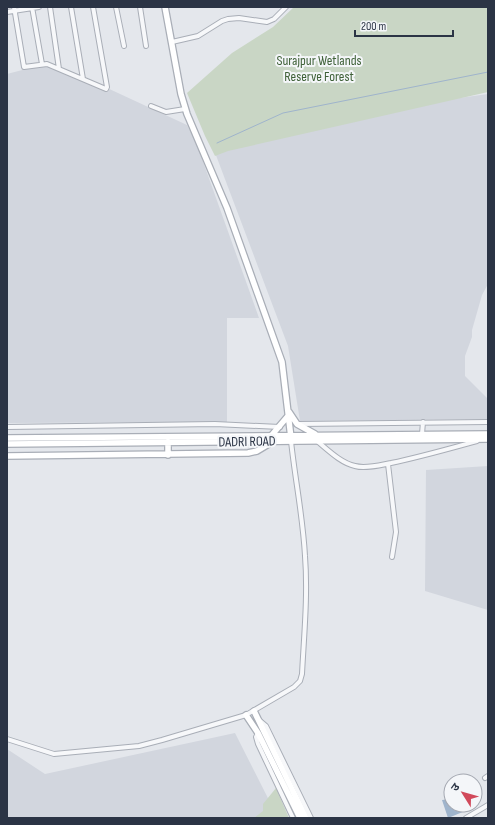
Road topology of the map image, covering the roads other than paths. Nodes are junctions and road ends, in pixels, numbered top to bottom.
1 (32, 7) edge
2 (39, 7) edge
3 (50, 7) edge
4 (71, 7) edge
5 (93, 7) edge
6 (116, 7) edge
7 (140, 7) edge
8 (165, 7) edge
9 (286, 7) edge
10 (14, 9) edge
11 (7, 12) edge
12 (172, 42) junction
13 (124, 46) dead end
14 (146, 46) dead end
15 (42, 64) junction
16 (59, 69) junction
17 (82, 79) junction
18 (151, 106) dead end
19 (185, 109) junction
20 (288, 413) junction
21 (423, 422) junction
22 (488, 422) edge
23 (297, 424) junction
24 (7, 427) edge
25 (280, 427) junction
26 (423, 431) junction
27 (488, 434) edge
28 (7, 438) edge
29 (272, 438) junction
30 (291, 438) junction
31 (317, 438) junction
32 (485, 439) edge
33 (168, 442) junction
34 (7, 444) edge
35 (168, 455) junction
36 (7, 456) edge
37 (388, 464) junction
38 (392, 557) dead end
39 (254, 711) junction
40 (246, 716) junction
41 (259, 720) junction
42 (258, 733) junction
43 (7, 739) edge
44 (488, 805) edge
45 (293, 818) edge
46 (300, 818) edge
47 (306, 818) edge
48 (311, 818) edge
49 (466, 818) edge

1 - 2 street
1 - 10 street
1 - 15 street
3 - 16 street
4 - 17 street
5 - 17 street
6 - 13 street
7 - 14 street
8 - 12 main road
9 - 12 street
10 - 11 street
10 - 15 street
12 - 19 main road
15 - 16 street
16 - 17 street
18 - 19 street
19 - 20 main road
20 - 23 main road
20 - 25 main road
20 - 30 main road
21 - 22 street
21 - 23 street
21 - 26 street
23 - 31 main road
24 - 25 street
25 - 29 main road
26 - 27 main road, DADRI ROAD
26 - 31 main road, DADRI ROAD
28 - 29 main road, DADRI ROAD
29 - 30 main road, DADRI ROAD
29 - 33 main road, DADRI ROAD
29 - 35 main road
30 - 31 main road, DADRI ROAD
30 - 39 street
31 - 32 main road, DADRI ROAD
31 - 37 street
32 - 37 street
33 - 34 main road, DADRI ROAD
33 - 35 main road
35 - 36 main road
37 - 38 street
39 - 40 street
39 - 41 main road
40 - 42 main road
40 - 43 street
41 - 47 main road
41 - 48 street
42 - 45 street
42 - 46 main road
44 - 49 street

